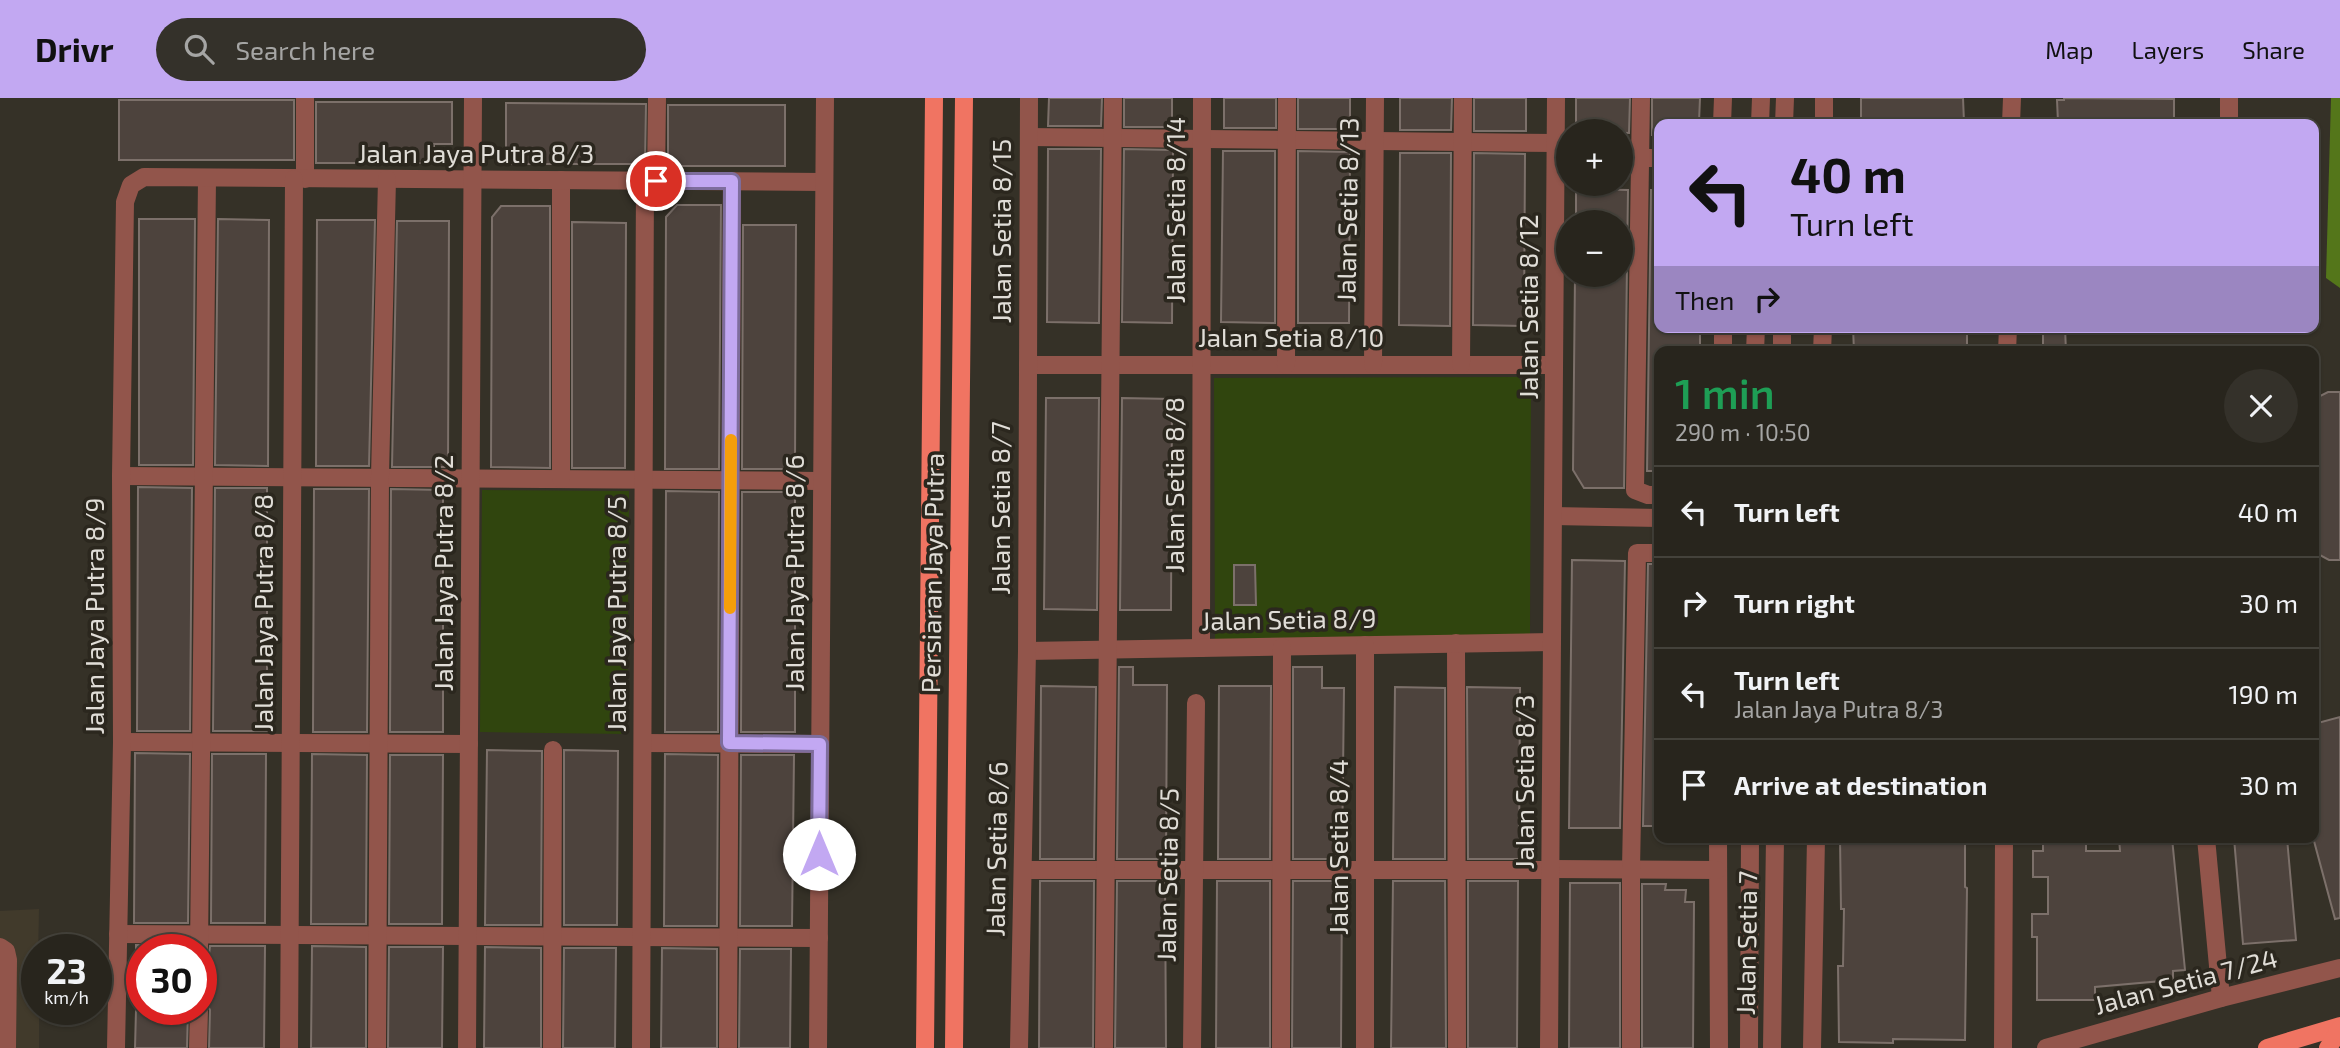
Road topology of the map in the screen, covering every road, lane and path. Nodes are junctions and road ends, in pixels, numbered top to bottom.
1 (305, 98) edge
2 (473, 98) edge
3 (657, 98) edge
4 (825, 98) edge
5 (934, 98) edge
6 (964, 98) edge
7 (1029, 98) edge
8 (1113, 98) edge
9 (1202, 98) edge
10 (1287, 98) edge
11 (1375, 98) edge
12 (1463, 98) edge
13 (1556, 98) edge
14 (1640, 98) edge
15 (1723, 98) edge
16 (1761, 98) edge
17 (1785, 98) edge
18 (1824, 98) edge
19 (2012, 98) edge
20 (2229, 98) edge
21 (1558, 119) edge
22 (1722, 119) edge
23 (1760, 119) edge
24 (1784, 119) edge
25 (1824, 119) edge
26 (2011, 119) edge
27 (2229, 119) edge
28 (1029, 137) junction
29 (1112, 138) junction
30 (1203, 139) junction
31 (1286, 140) junction
32 (1375, 141) junction
33 (1463, 142) junction
34 (1556, 153) edge
35 (1633, 158) edge
36 (1640, 158) junction
37 (1654, 158) edge
38 (207, 178) junction
39 (299, 179) junction
40 (387, 179) junction
41 (474, 180) junction
42 (561, 180) junction
43 (651, 181) junction
44 (732, 181) junction
45 (823, 182) junction
46 (131, 185) joint
47 (1559, 196) edge
48 (1028, 365) junction
49 (1110, 365) junction
50 (1202, 365) junction
51 (1286, 365) junction
52 (1373, 365) junction
53 (1461, 365) junction
54 (1554, 365) junction
55 (121, 476) junction
56 (204, 476) junction
57 (291, 476) junction
58 (380, 476) junction
59 (471, 477) junction
60 (561, 479) junction
61 (644, 480) junction
62 (730, 480) junction
63 (822, 481) junction
64 (1654, 495) edge
65 (1553, 516) junction
66 (1654, 518) edge
67 (1654, 553) edge
68 (1552, 642) junction
69 (1456, 643) junction
70 (1365, 645) junction
71 (1282, 647) junction
72 (1201, 648) junction
73 (1108, 650) junction
74 (1027, 651) junction
75 (1196, 704) dead end
76 (122, 742) junction
77 (201, 742) junction
78 (290, 743) junction
79 (379, 743) junction
80 (643, 743) junction
81 (729, 743) junction
82 (469, 744) junction
83 (820, 744) junction
84 (554, 750) dead end
85 (1718, 843) edge
86 (1750, 843) edge
87 (1775, 843) edge
88 (1816, 843) edge
89 (2004, 843) edge
90 (2206, 843) edge
91 (1106, 869) junction
92 (1194, 869) junction
93 (1551, 869) junction
94 (1631, 869) junction
95 (1023, 870) junction
96 (1282, 870) junction
97 (1366, 870) junction
98 (1457, 870) junction
99 (1717, 870) junction
100 (118, 934) junction
101 (199, 934) edge
102 (126, 935) edge
103 (289, 935) junction
104 (379, 935) junction
105 (468, 936) junction
106 (553, 936) junction
107 (642, 937) junction
108 (728, 937) junction
109 (819, 937) junction
110 (217, 941) edge
111 (4, 953) edge
112 (2340, 968) edge
113 (2221, 998) junction
114 (199, 1025) edge
115 (2340, 1028) edge
116 (5, 1047) edge
117 (116, 1048) edge
118 (198, 1048) edge
119 (289, 1048) edge
120 (377, 1048) edge
121 (467, 1048) edge
122 (552, 1048) edge
123 (641, 1048) edge
124 (728, 1048) edge
125 (818, 1048) edge
126 (925, 1048) edge
127 (954, 1048) edge
128 (1019, 1048) edge
129 (1104, 1048) edge
130 (1192, 1048) edge
131 (1281, 1048) edge
132 (1365, 1048) edge
133 (1457, 1048) edge
134 (1549, 1048) edge
135 (1632, 1048) edge
136 (1719, 1048) edge
137 (1749, 1048) edge
138 (1772, 1048) edge
139 (1812, 1048) edge
140 (2003, 1048) edge
141 (2046, 1048) edge
142 (2267, 1048) edge
143 (2328, 1048) edge

1 - 39 street, Jalan Jaya Putra 8/8
2 - 41 street, Jalan Jaya Putra 8/2
3 - 43 street, Jalan Jaya Putra 8/5
4 - 45 street, Jalan Jaya Putra 8/6
5 - 126 main road, Persiaran Jaya Putra
6 - 127 main road, Persiaran Jaya Putra
7 - 28 street, Jalan Setia 8/15
8 - 29 street
9 - 30 street, Jalan Setia 8/14
10 - 31 street
11 - 32 street, Jalan Setia 8/13
12 - 33 street
13 - 21 street, Jalan Setia 8/12
14 - 36 street
15 - 22 street
16 - 23 street
17 - 24 street
18 - 25 street
19 - 26 street
20 - 27 street
28 - 29 street
28 - 48 street, Jalan Setia 8/15
29 - 30 street
29 - 49 street
30 - 31 street
30 - 50 street, Jalan Setia 8/14
31 - 32 street
31 - 51 street
32 - 33 street
32 - 52 street, Jalan Setia 8/13
33 - 34 street
33 - 53 street
35 - 36 street
36 - 37 street
36 - 64 street
38 - 39 street, Jalan Jaya Putra 8/3
38 - 46 street, Jalan Jaya Putra 8/3
38 - 56 street
39 - 40 street, Jalan Jaya Putra 8/3
39 - 57 street, Jalan Jaya Putra 8/8
40 - 41 street, Jalan Jaya Putra 8/3
40 - 58 street
41 - 42 street, Jalan Jaya Putra 8/3
41 - 59 street, Jalan Jaya Putra 8/2
42 - 43 street, Jalan Jaya Putra 8/3
42 - 60 street
43 - 44 street, Jalan Jaya Putra 8/3
43 - 61 street, Jalan Jaya Putra 8/5
44 - 45 street, Jalan Jaya Putra 8/3
44 - 62 street
45 - 63 street, Jalan Jaya Putra 8/6
46 - 55 street, Jalan Jaya Putra 8/9
47 - 54 street, Jalan Setia 8/12
48 - 49 street, Jalan Setia 8/10
48 - 74 street, Jalan Setia 8/7
49 - 50 street, Jalan Setia 8/10
49 - 73 street
50 - 51 street, Jalan Setia 8/10
50 - 72 street, Jalan Setia 8/8
51 - 52 street, Jalan Setia 8/10
52 - 53 street, Jalan Setia 8/10
53 - 54 street, Jalan Setia 8/10
54 - 65 street, Jalan Setia 8/12
55 - 56 street
55 - 76 street, Jalan Jaya Putra 8/9
56 - 57 street
56 - 77 street
57 - 58 street
57 - 78 street, Jalan Jaya Putra 8/8
58 - 59 street
58 - 79 street
59 - 60 street
59 - 82 street, Jalan Jaya Putra 8/2
60 - 61 street
61 - 62 street
61 - 80 street, Jalan Jaya Putra 8/5
62 - 63 street
62 - 81 street
63 - 83 street, Jalan Jaya Putra 8/6
65 - 66 street
65 - 68 street, Jalan Setia 8/3
67 - 94 street
68 - 69 street, Jalan Setia 8/9
68 - 93 street, Jalan Setia 8/3
69 - 70 street, Jalan Setia 8/9
69 - 98 street
70 - 71 street, Jalan Setia 8/9
70 - 97 street, Jalan Setia 8/4
71 - 72 street, Jalan Setia 8/9
71 - 96 street
72 - 73 street, Jalan Setia 8/9
73 - 74 street, Jalan Setia 8/9
73 - 91 street
74 - 95 street, Jalan Setia 8/6
75 - 92 street, Jalan Setia 8/5
76 - 77 street
76 - 100 street, Jalan Jaya Putra 8/9
77 - 78 street
77 - 101 street
78 - 79 street
78 - 103 street, Jalan Jaya Putra 8/8
79 - 82 street
79 - 104 street
80 - 81 street
80 - 107 street, Jalan Jaya Putra 8/5
81 - 83 street
81 - 108 street
82 - 105 street, Jalan Jaya Putra 8/2
83 - 109 street, Jalan Jaya Putra 8/6
84 - 106 street
85 - 99 street
86 - 137 street, Jalan Setia 7
87 - 138 street, Jalan Setia 7
88 - 139 street
89 - 140 street
90 - 113 street
91 - 92 street
91 - 95 street
91 - 129 street
92 - 96 street
92 - 130 street, Jalan Setia 8/5
93 - 94 street
93 - 98 street
93 - 134 street, Jalan Setia 8/3
94 - 99 street
94 - 135 street
95 - 128 street, Jalan Setia 8/6
96 - 97 street
96 - 131 street
97 - 98 street
97 - 132 street, Jalan Setia 8/4
98 - 133 street
99 - 136 street
100 - 102 street
100 - 117 street, Jalan Jaya Putra 8/9
103 - 104 street
103 - 110 street
103 - 119 street, Jalan Jaya Putra 8/8
104 - 105 street
104 - 120 street
105 - 106 street
105 - 121 street, Jalan Jaya Putra 8/2
106 - 107 street
106 - 122 street
107 - 108 street
107 - 123 street, Jalan Jaya Putra 8/5
108 - 109 street
108 - 124 street
109 - 125 street, Jalan Jaya Putra 8/6
111 - 116 street
112 - 113 street, Jalan Setia 7/24
113 - 141 street, Jalan Setia 7/24
114 - 118 street
115 - 142 main road
115 - 143 main road

